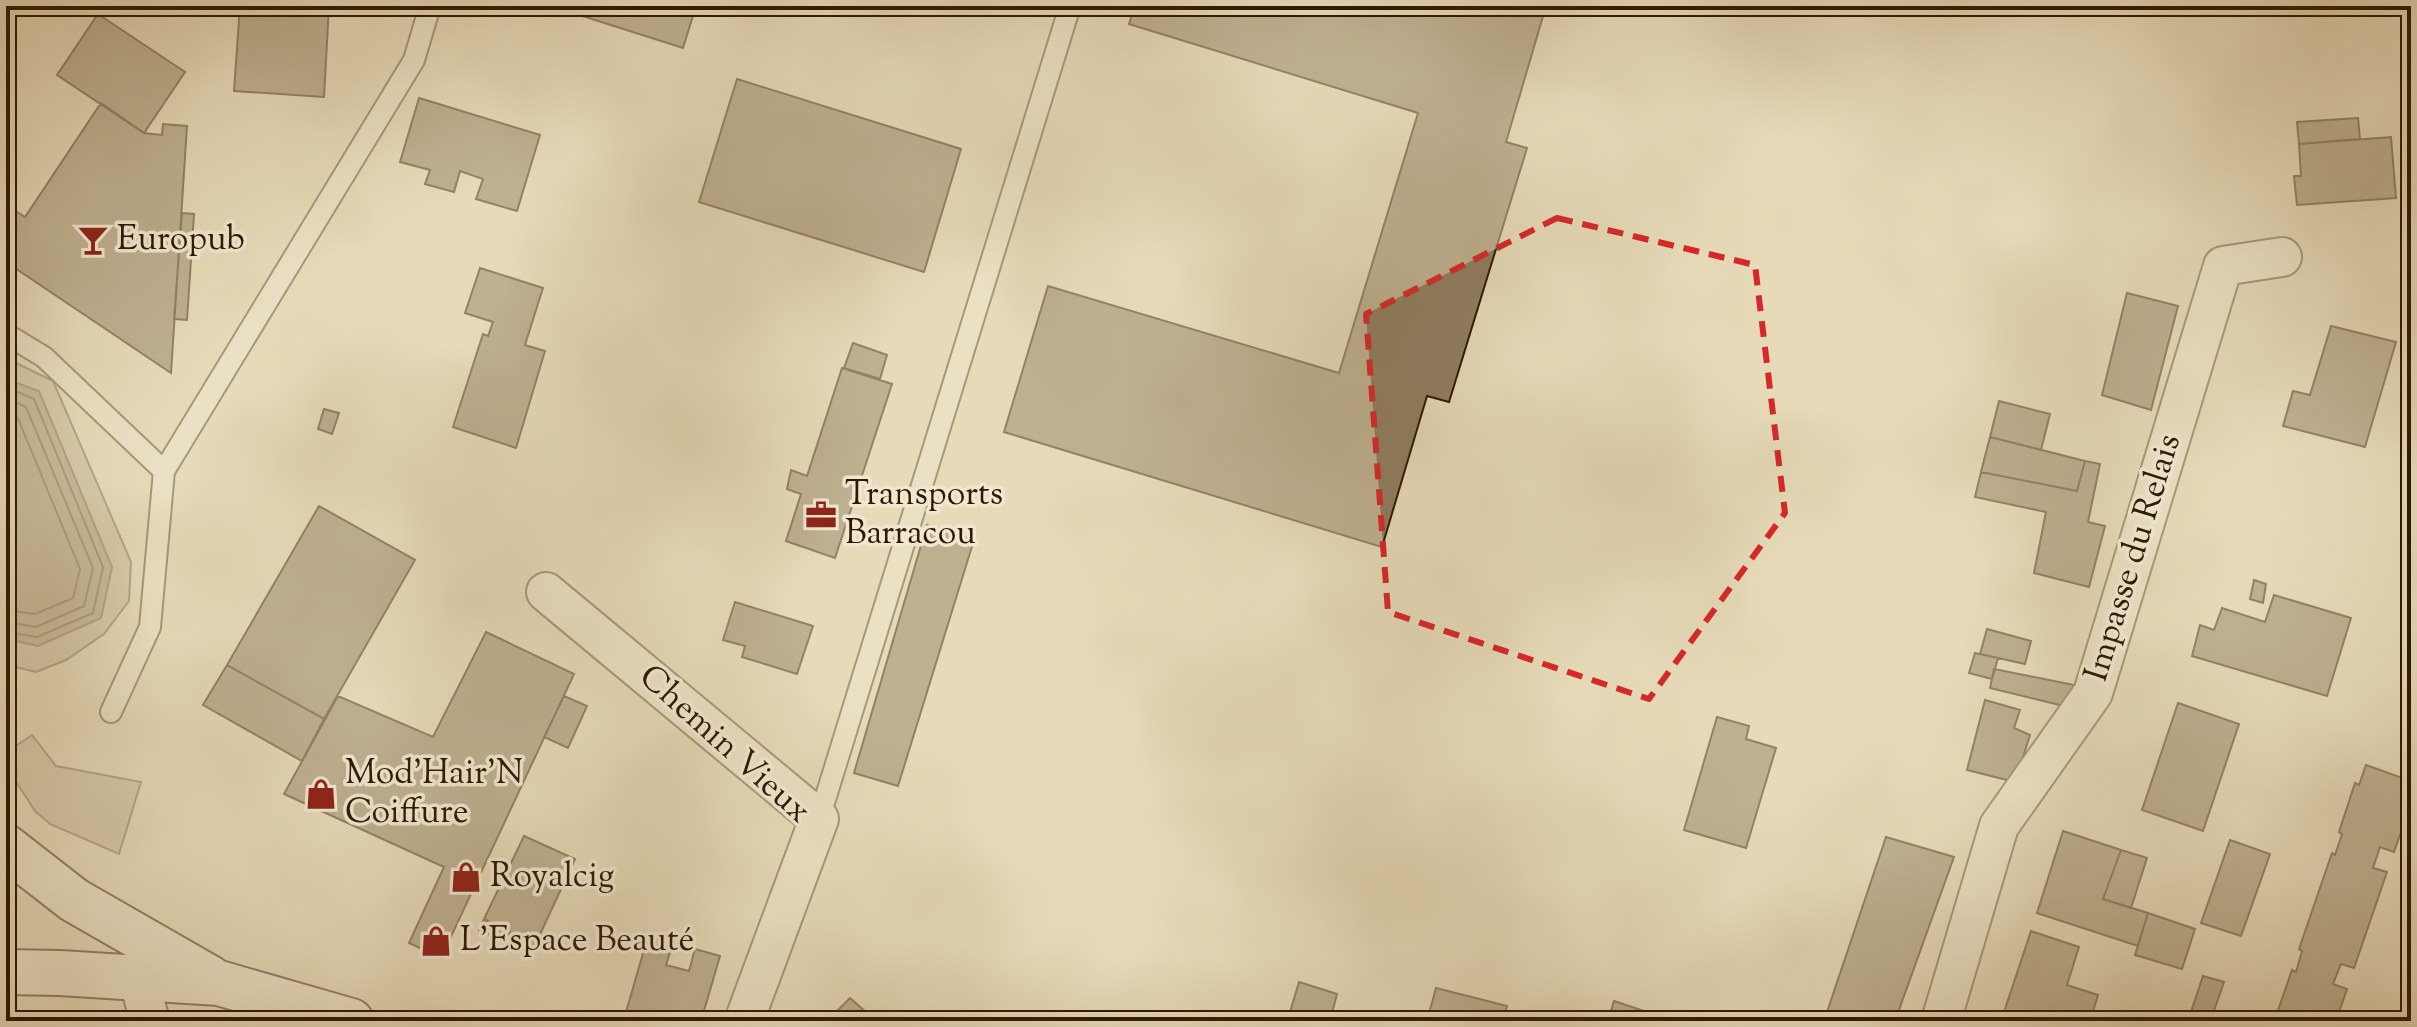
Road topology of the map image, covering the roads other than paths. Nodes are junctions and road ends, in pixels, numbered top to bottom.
1 (430, 6) edge
2 (1070, 6) edge
3 (2282, 257) dead end
4 (6, 334) edge
5 (164, 471) junction
6 (546, 592) dead end
7 (111, 712) dead end
8 (819, 819) junction
9 (6, 847) edge
10 (6, 972) edge
11 (138, 978) junction
12 (219, 983) junction
13 (150, 1021) edge
14 (351, 1021) edge
15 (744, 1021) edge
16 (1941, 1021) edge

1 - 5 lane
2 - 8 lane
3 - 16 street, Impasse du Relais
4 - 5 lane
5 - 7 lane
6 - 8 street, Chemin Vieux
8 - 15 street, Chemin Vieux
9 - 12 main road
10 - 11 main road
11 - 12 main road
11 - 13 street
12 - 14 main road

